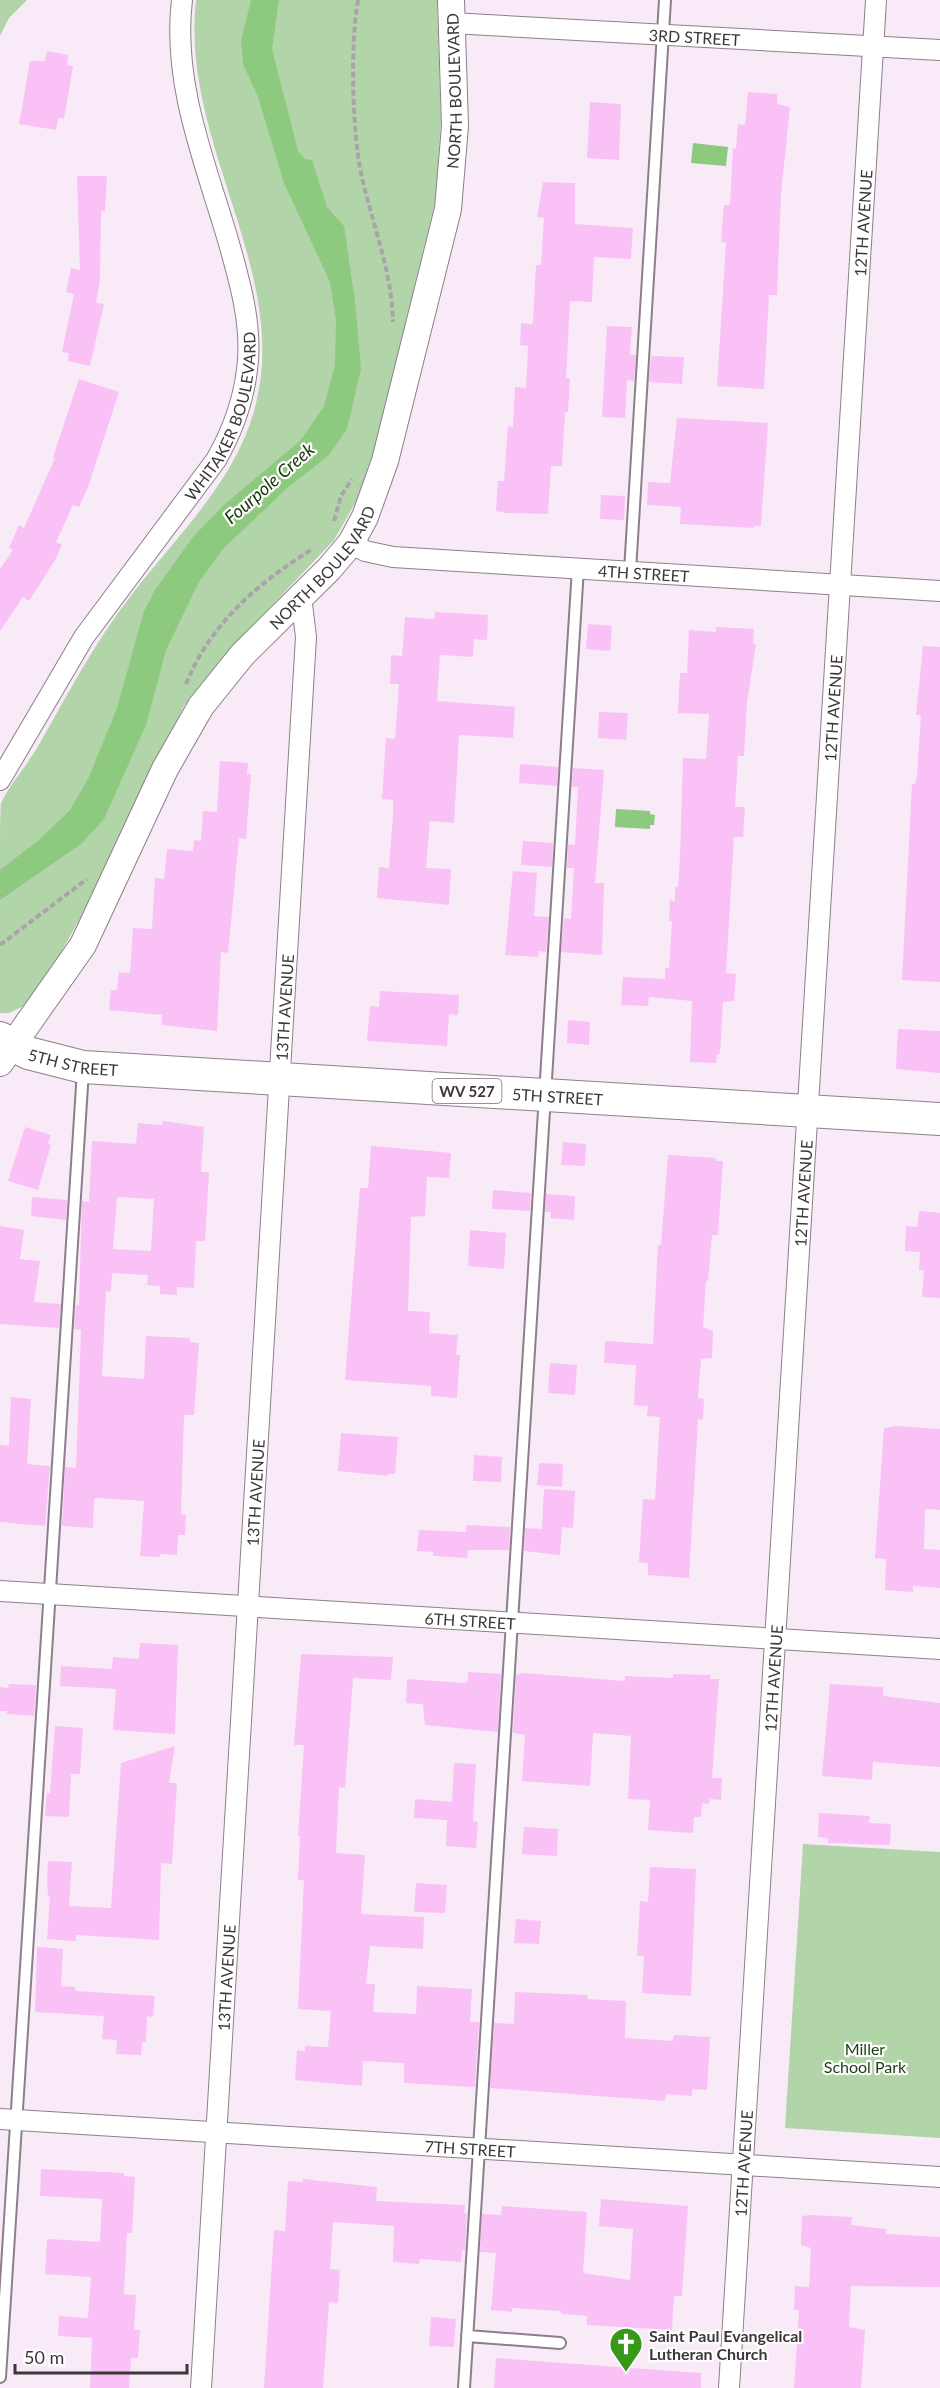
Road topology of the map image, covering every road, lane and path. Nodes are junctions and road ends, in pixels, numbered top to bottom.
1 (182, 0) edge
2 (358, 0) edge
3 (665, 0) edge
4 (876, 0) edge
5 (451, 12) edge
6 (663, 34) junction
7 (874, 46) junction
8 (940, 50) edge
9 (393, 328) dead end
10 (355, 474) dead end
11 (341, 537) junction
12 (315, 548) dead end
13 (578, 568) junction
14 (630, 571) junction
15 (840, 585) junction
16 (940, 591) edge
17 (302, 596) junction
18 (184, 688) dead end
19 (0, 780) edge
20 (95, 872) dead end
21 (0, 945) edge
22 (4, 1049) edge
23 (83, 1067) junction
24 (280, 1079) junction
25 (544, 1095) junction
26 (807, 1111) junction
27 (940, 1119) edge
28 (0, 1591) edge
29 (50, 1594) junction
30 (246, 1606) junction
31 (511, 1622) junction
32 (774, 1638) junction
33 (940, 1649) edge
34 (9, 2120) edge
35 (216, 2133) junction
36 (479, 2148) junction
37 (744, 2165) junction
38 (940, 2177) edge
39 (468, 2336) junction
40 (560, 2343) dead end
41 (0, 2377) edge
42 (201, 2388) edge
43 (464, 2388) edge
44 (729, 2388) edge

1 - 19 street, WHITAKER BOULEVARD
2 - 9 path
3 - 6 lane
4 - 7 street, 12TH AVENUE
5 - 6 street, 3RD STREET
5 - 11 street, NORTH BOULEVARD
6 - 7 street, 3RD STREET
6 - 14 lane
7 - 8 street, 3RD STREET
7 - 15 street, 12TH AVENUE
10 - 11 path
11 - 13 street, 4TH STREET
11 - 17 street, NORTH BOULEVARD
12 - 18 path
13 - 14 street, 4TH STREET
13 - 25 lane
14 - 15 street, 4TH STREET
15 - 16 street, 4TH STREET
15 - 26 street, 12TH AVENUE
17 - 22 street, NORTH BOULEVARD
17 - 24 street, 13TH AVENUE
20 - 21 path
22 - 23 main road, 5TH STREET / WV 527
23 - 24 main road, 5TH STREET / WV 527
23 - 29 lane
24 - 25 main road, 5TH STREET / WV 527
24 - 30 street, 13TH AVENUE
25 - 26 main road, 5TH STREET / WV 527
25 - 31 lane
26 - 27 main road, 5TH STREET / WV 527
26 - 32 street, 12TH AVENUE
28 - 29 street, 6TH STREET
29 - 30 street, 6TH STREET
29 - 34 lane
30 - 31 street, 6TH STREET
30 - 35 street, 13TH AVENUE
31 - 32 street, 6TH STREET
31 - 36 lane
32 - 33 street, 6TH STREET
32 - 37 street, 12TH AVENUE
34 - 35 street, 7TH STREET
34 - 41 lane
35 - 36 street, 7TH STREET
35 - 42 street, 13TH AVENUE
36 - 37 street, 7TH STREET
36 - 39 lane
37 - 38 street, 7TH STREET
37 - 44 street, 12TH AVENUE
39 - 40 lane
39 - 43 lane

